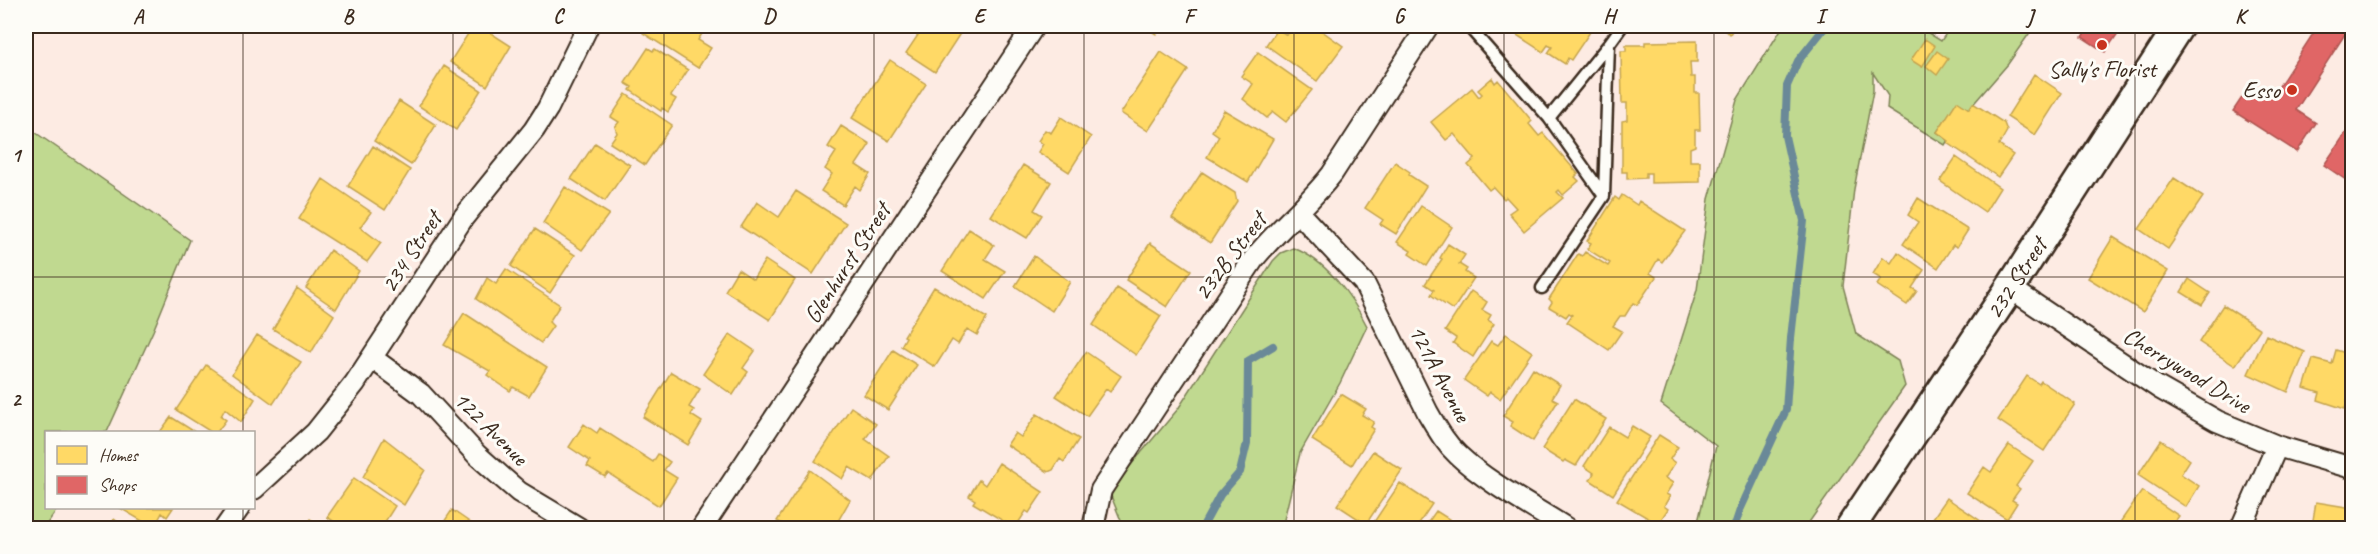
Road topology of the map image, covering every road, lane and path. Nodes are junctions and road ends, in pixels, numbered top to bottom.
1 (588, 26) edge
2 (1034, 26) edge
3 (1428, 26) edge
4 (1468, 26) edge
5 (1622, 26) edge
6 (2178, 26) edge
7 (1609, 44) junction
8 (1549, 118) junction
9 (1604, 196) junction
10 (1298, 212) junction
11 (1542, 288) dead end
12 (2010, 288) junction
13 (372, 358) junction
14 (2277, 446) junction
15 (2352, 468) edge
16 (255, 488) edge
17 (238, 509) edge
18 (225, 528) edge
19 (579, 528) edge
20 (702, 528) edge
21 (1093, 528) edge
22 (1566, 528) edge
23 (1850, 528) edge
24 (2241, 528) edge

1 - 13 street, 234 Street
2 - 20 street, Glenhurst Street
3 - 10 street, 232B Street
4 - 8 lane
5 - 7 lane
6 - 12 main road, 232 Street
7 - 8 lane
7 - 9 lane
8 - 9 lane
9 - 11 lane
10 - 21 street, 232B Street
10 - 22 street, 121A Avenue
12 - 14 street, Cherrywood Drive
12 - 23 main road, 232 Street
13 - 16 street, 234 Street
13 - 19 street, 122 Avenue
14 - 15 street, Cherrywood Drive
14 - 24 street
17 - 18 street

